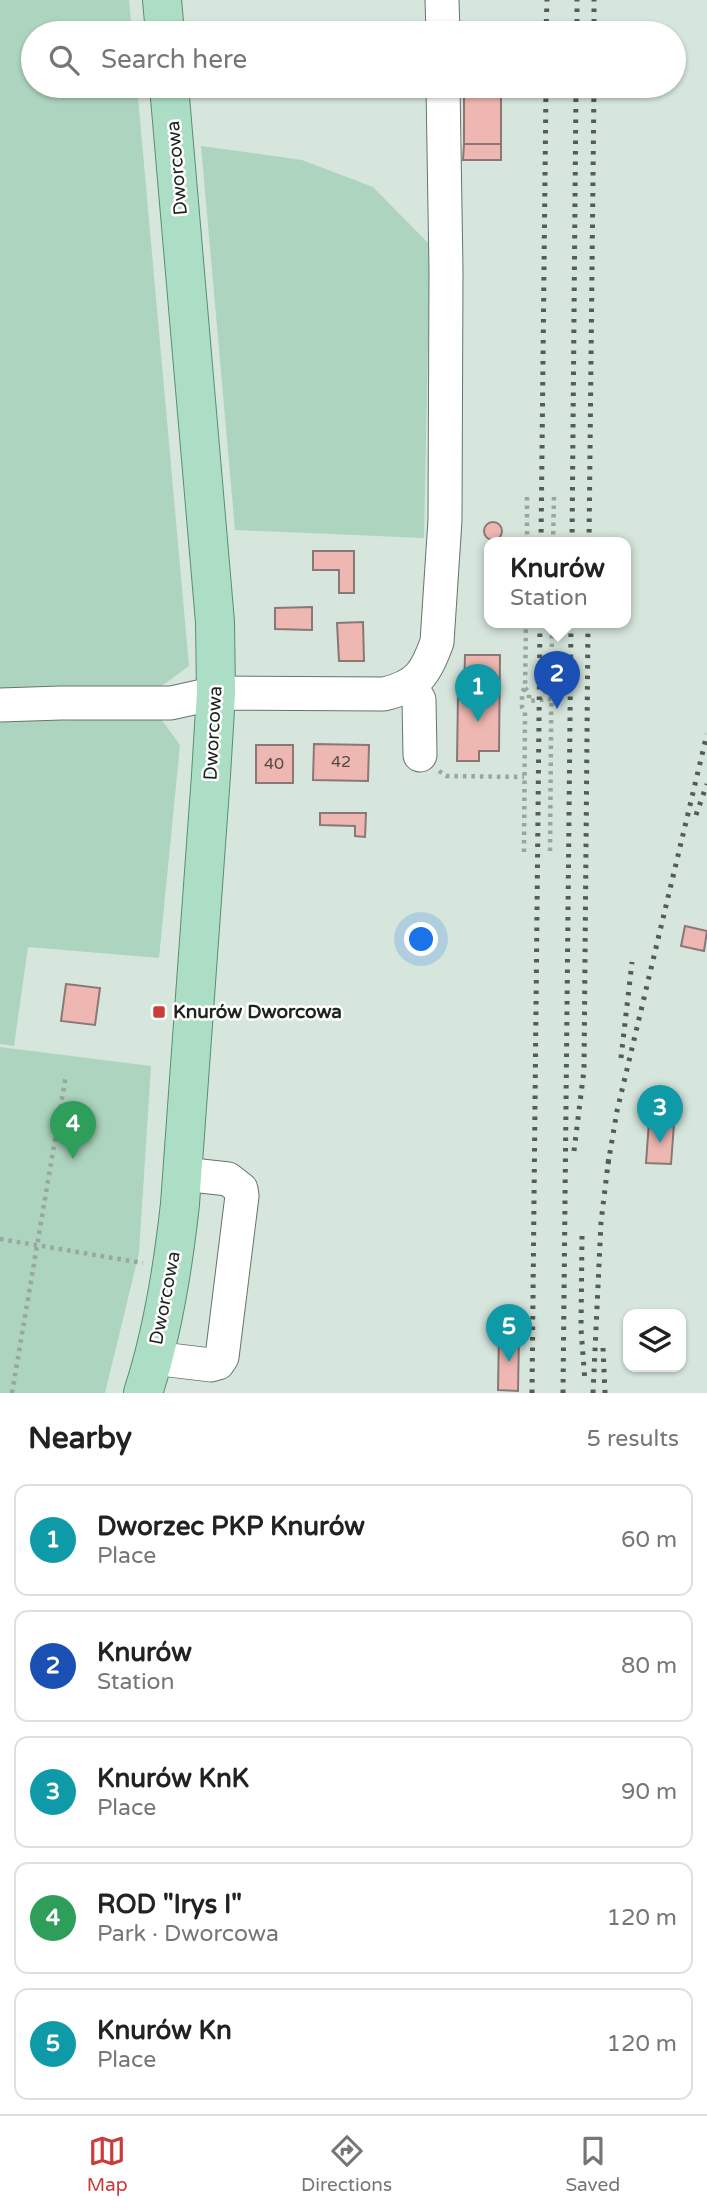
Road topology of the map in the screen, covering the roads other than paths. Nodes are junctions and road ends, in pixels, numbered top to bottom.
1 (162, 0) edge
2 (442, 0) edge
3 (164, 21) edge
4 (443, 21) edge
5 (170, 98) edge
6 (443, 98) edge
7 (411, 686) junction
8 (216, 694) junction
9 (0, 705) edge
10 (420, 755) road end
11 (183, 1174) junction
12 (148, 1381) edge

1 - 3 main road
2 - 4 lane
5 - 8 main road, Dworcowa
6 - 7 lane
7 - 8 lane
7 - 10 lane
8 - 9 lane
8 - 11 main road, Dworcowa
11 - 12 main road, Dworcowa
11 - 12 lane

